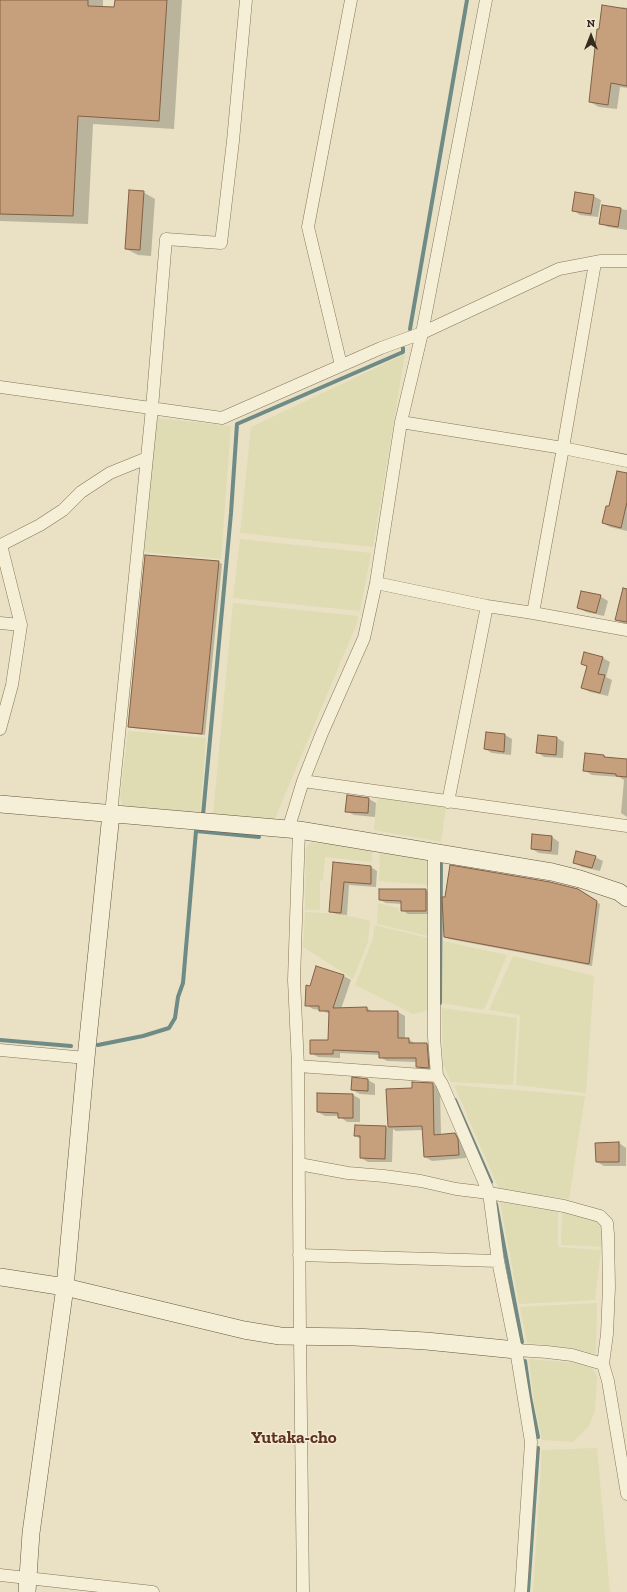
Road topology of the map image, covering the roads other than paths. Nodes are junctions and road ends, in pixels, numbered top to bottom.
1 (246, 0) edge
2 (351, 0) edge
3 (486, 0) edge
4 (627, 261) edge
5 (595, 262) junction
6 (422, 333) junction
7 (341, 365) junction
8 (0, 387) edge
9 (152, 408) junction
10 (401, 422) junction
11 (563, 448) junction
12 (147, 458) junction
13 (627, 461) edge
14 (376, 583) junction
15 (487, 606) junction
16 (533, 613) junction
17 (0, 623) edge
18 (21, 625) junction
19 (627, 630) edge
20 (0, 729) edge
21 (303, 781) junction
22 (448, 802) junction
23 (0, 804) edge
24 (111, 814) junction
25 (627, 826) edge
26 (294, 830) junction
27 (434, 857) junction
28 (627, 898) edge
29 (0, 1050) edge
30 (86, 1058) junction
31 (298, 1066) junction
32 (437, 1076) junction
33 (299, 1164) junction
34 (493, 1194) junction
35 (299, 1255) junction
36 (498, 1261) junction
37 (0, 1277) edge
38 (65, 1287) junction
39 (300, 1337) junction
40 (516, 1350) junction
41 (603, 1364) junction
42 (627, 1494) edge
43 (0, 1574) edge
44 (27, 1585) edge
45 (153, 1592) edge
46 (303, 1592) edge
47 (521, 1592) edge

1 - 9 street
2 - 7 street
3 - 6 street
4 - 5 street
5 - 6 street
5 - 11 street
6 - 7 street
6 - 10 street
7 - 9 street
8 - 9 street
9 - 12 street
10 - 11 street
10 - 14 street
11 - 13 street
11 - 16 street
12 - 18 street
12 - 24 street
14 - 15 street
14 - 21 street
15 - 16 street
15 - 22 street
16 - 19 street
17 - 18 street
18 - 20 street
21 - 22 street
21 - 26 street
22 - 25 street
23 - 24 street
24 - 26 street
24 - 30 street
26 - 27 street
26 - 31 street
27 - 28 street
27 - 32 street
29 - 30 street
30 - 38 street
31 - 32 street
31 - 33 street
32 - 34 street
33 - 34 street
33 - 35 street
34 - 36 street
34 - 41 street
35 - 36 street
35 - 39 street
36 - 40 street
37 - 38 street
38 - 39 street
38 - 44 street
39 - 40 street
39 - 46 street
40 - 41 street
40 - 47 street
41 - 42 street
43 - 44 street
44 - 45 street

